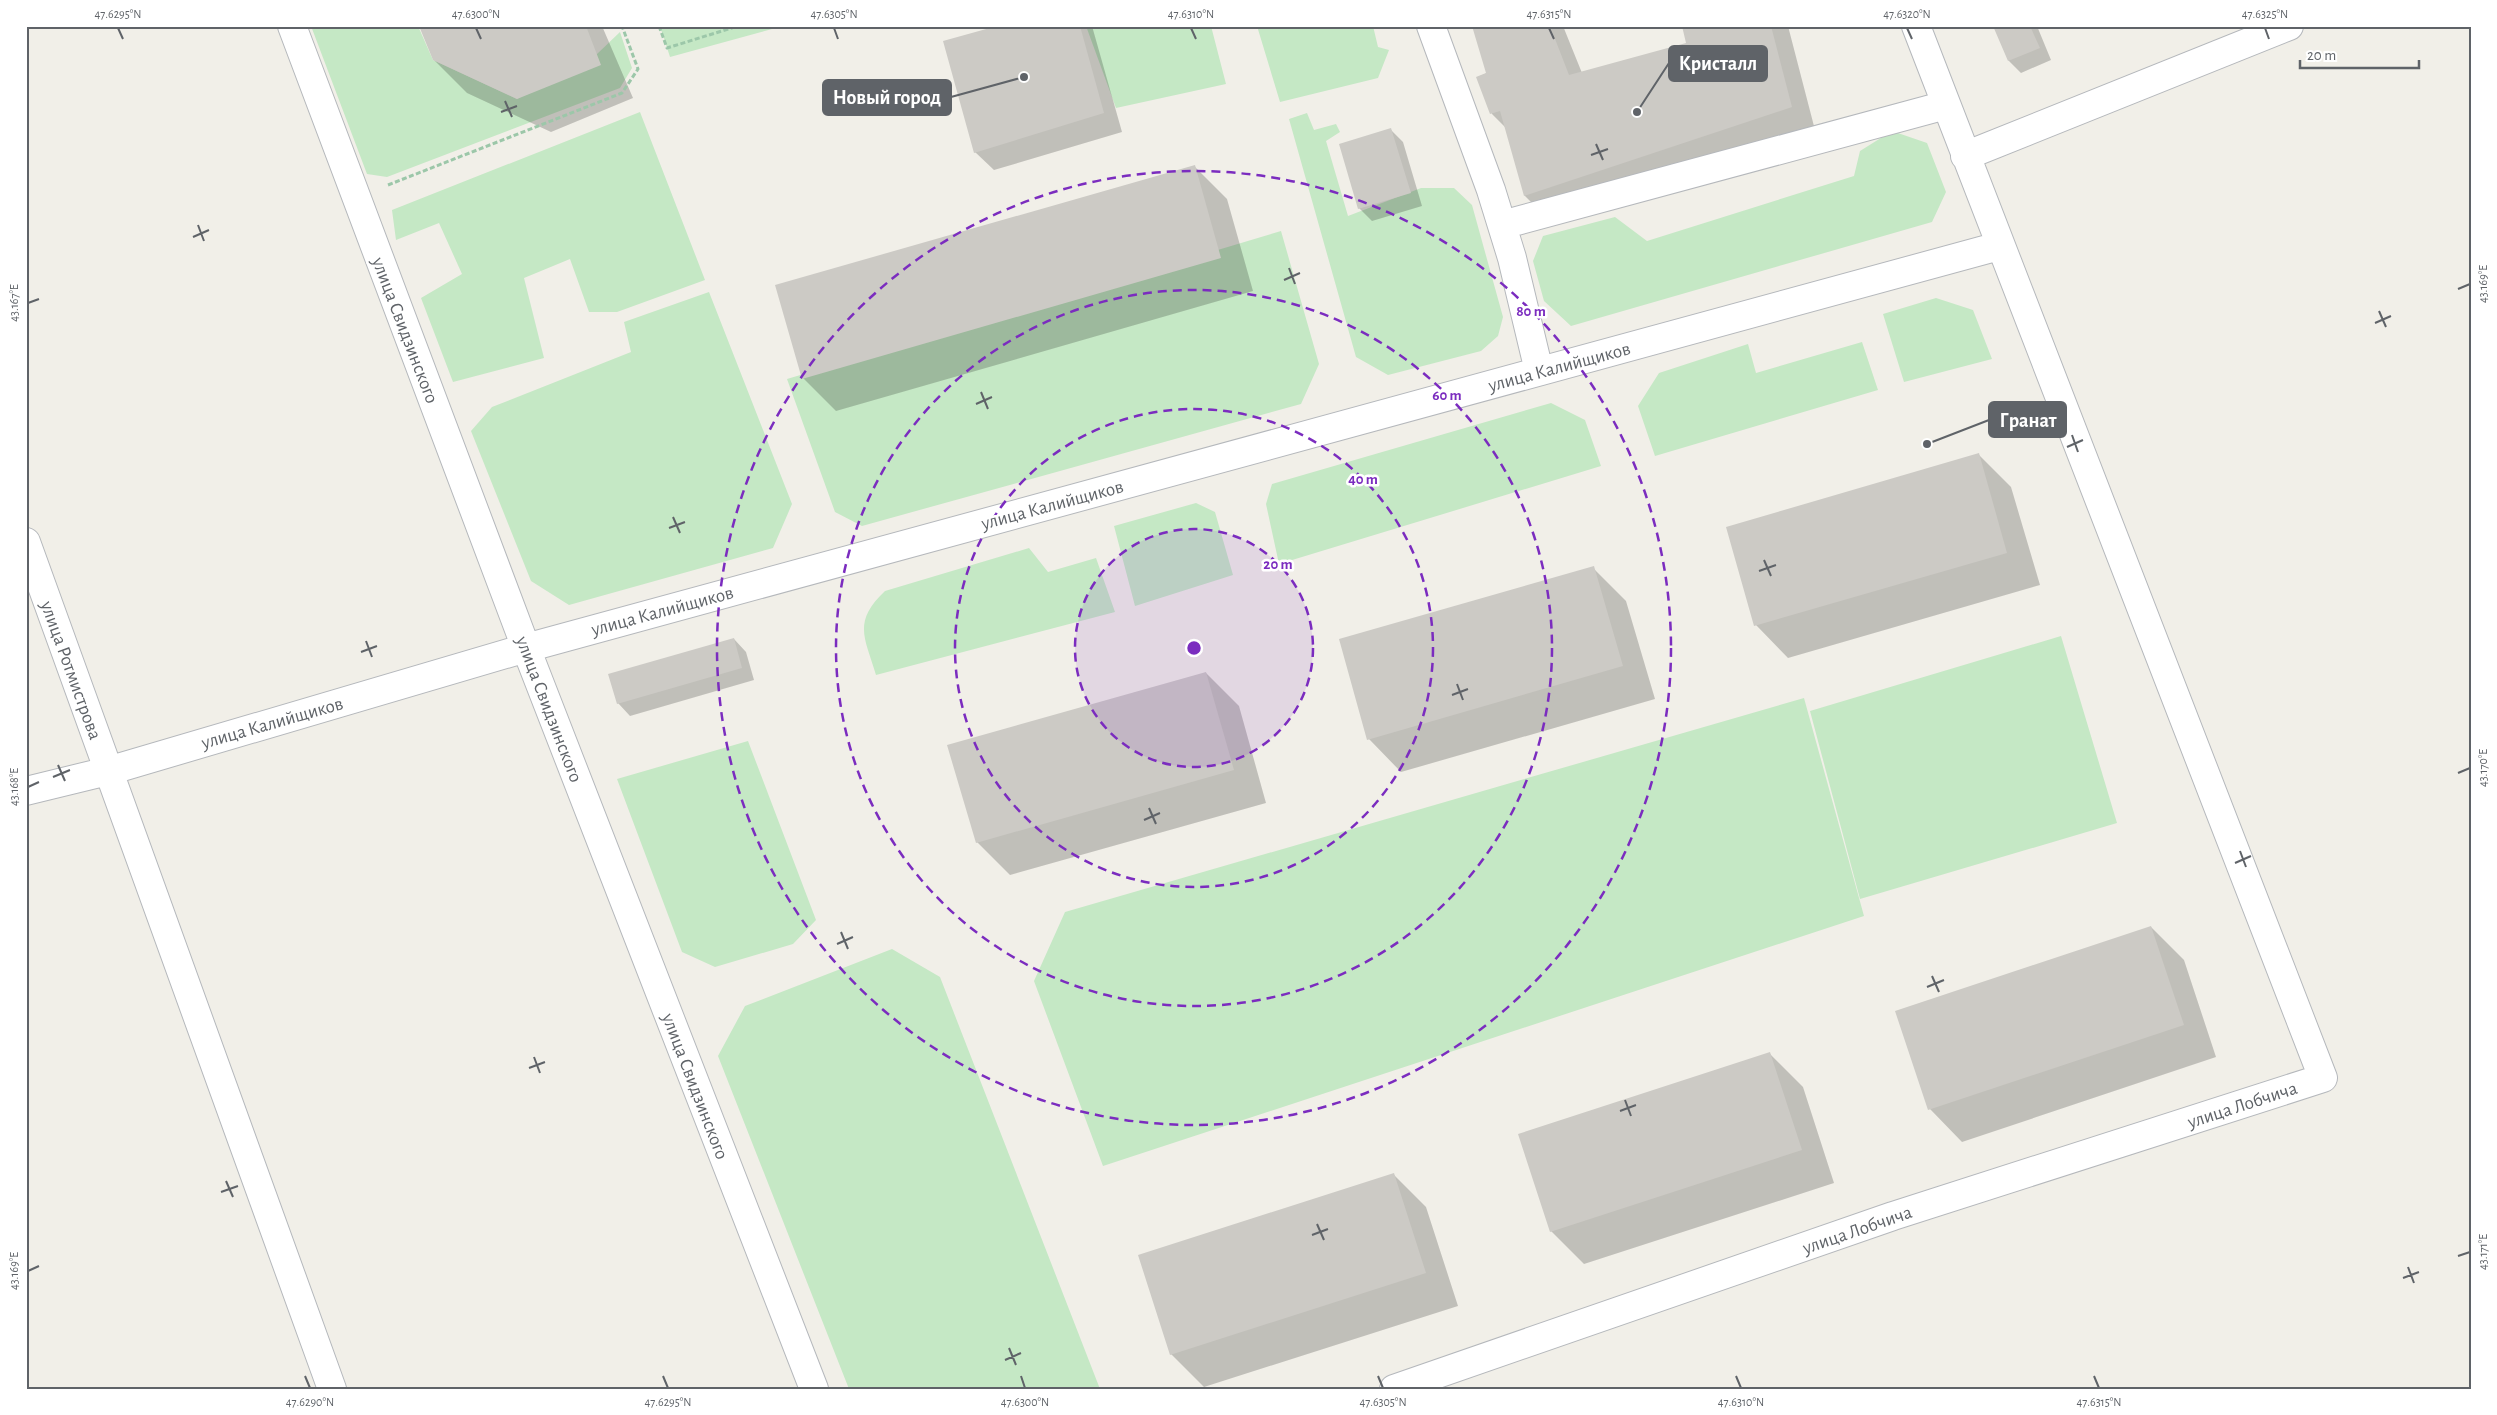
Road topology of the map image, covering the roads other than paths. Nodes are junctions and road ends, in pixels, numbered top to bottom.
1 (292, 26) edge
2 (1431, 26) edge
3 (1916, 26) edge
4 (2289, 26) edge
5 (1946, 105) junction
6 (1965, 156) junction
7 (1502, 225) junction
8 (2000, 246) junction
9 (1539, 371) junction
10 (26, 542) edge
11 (526, 648) junction
12 (108, 771) junction
13 (26, 791) edge
14 (332, 1389) edge
15 (814, 1389) edge
16 (1394, 1389) edge

1 - 11 street, улица Свидзинского
2 - 7 street
3 - 5 street
4 - 6 street
5 - 6 street
5 - 7 street
6 - 8 street
7 - 9 street
8 - 9 street, улица Калийщиков
8 - 16 street, улица Лобчича
9 - 11 street, улица Калийщиков
10 - 12 street, улица Ротмистрова
11 - 12 street, улица Калийщиков
11 - 15 street, улица Свидзинского
12 - 13 street, улица Калийщиков
12 - 14 street, улица Ротмистрова

